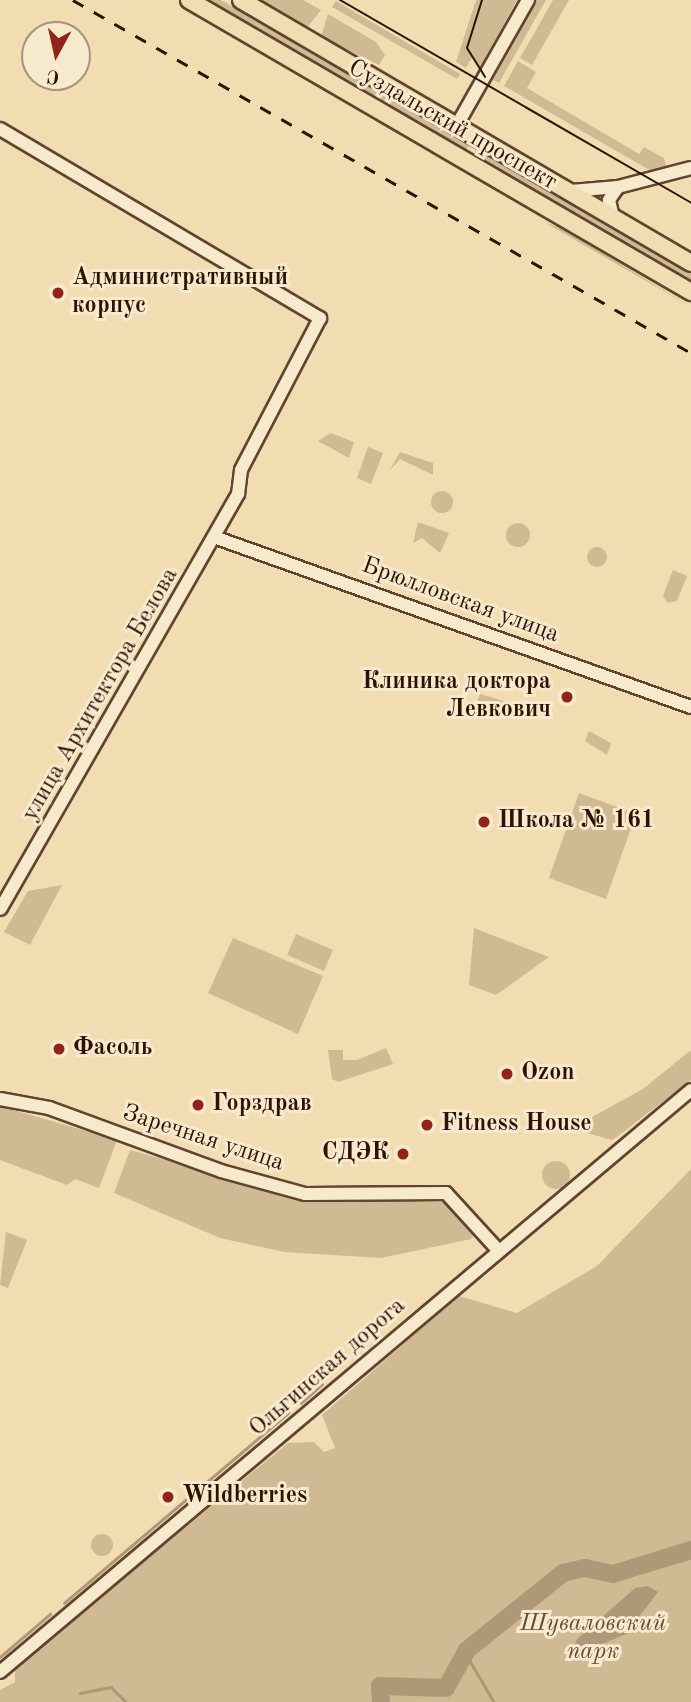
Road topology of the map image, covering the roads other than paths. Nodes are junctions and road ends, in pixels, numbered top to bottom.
1 (189, 0) edge
2 (241, 0) edge
3 (528, 0) edge
4 (457, 125) junction
5 (0, 129) edge
6 (691, 167) edge
7 (618, 187) junction
8 (571, 191) junction
9 (613, 217) junction
10 (691, 263) edge
11 (691, 292) edge
12 (214, 537) junction
13 (691, 707) edge
14 (0, 909) edge
15 (687, 1093) edge
16 (0, 1099) edge
17 (498, 1250) junction
18 (0, 1672) edge

1 - 11 main road, Суздальский проспект
2 - 4 main road, Суздальский проспект
3 - 4 street
4 - 8 main road, Суздальский проспект
5 - 12 street, улица Архитектора Белова
6 - 7 street
7 - 8 street
7 - 9 street
8 - 9 main road, Суздальский проспект
9 - 10 main road, Суздальский проспект
12 - 13 street, Брюлловская улица
12 - 14 street, улица Архитектора Белова
15 - 17 street, Ольгинская дорога
16 - 17 street, Заречная улица
17 - 18 street, Ольгинская дорога

